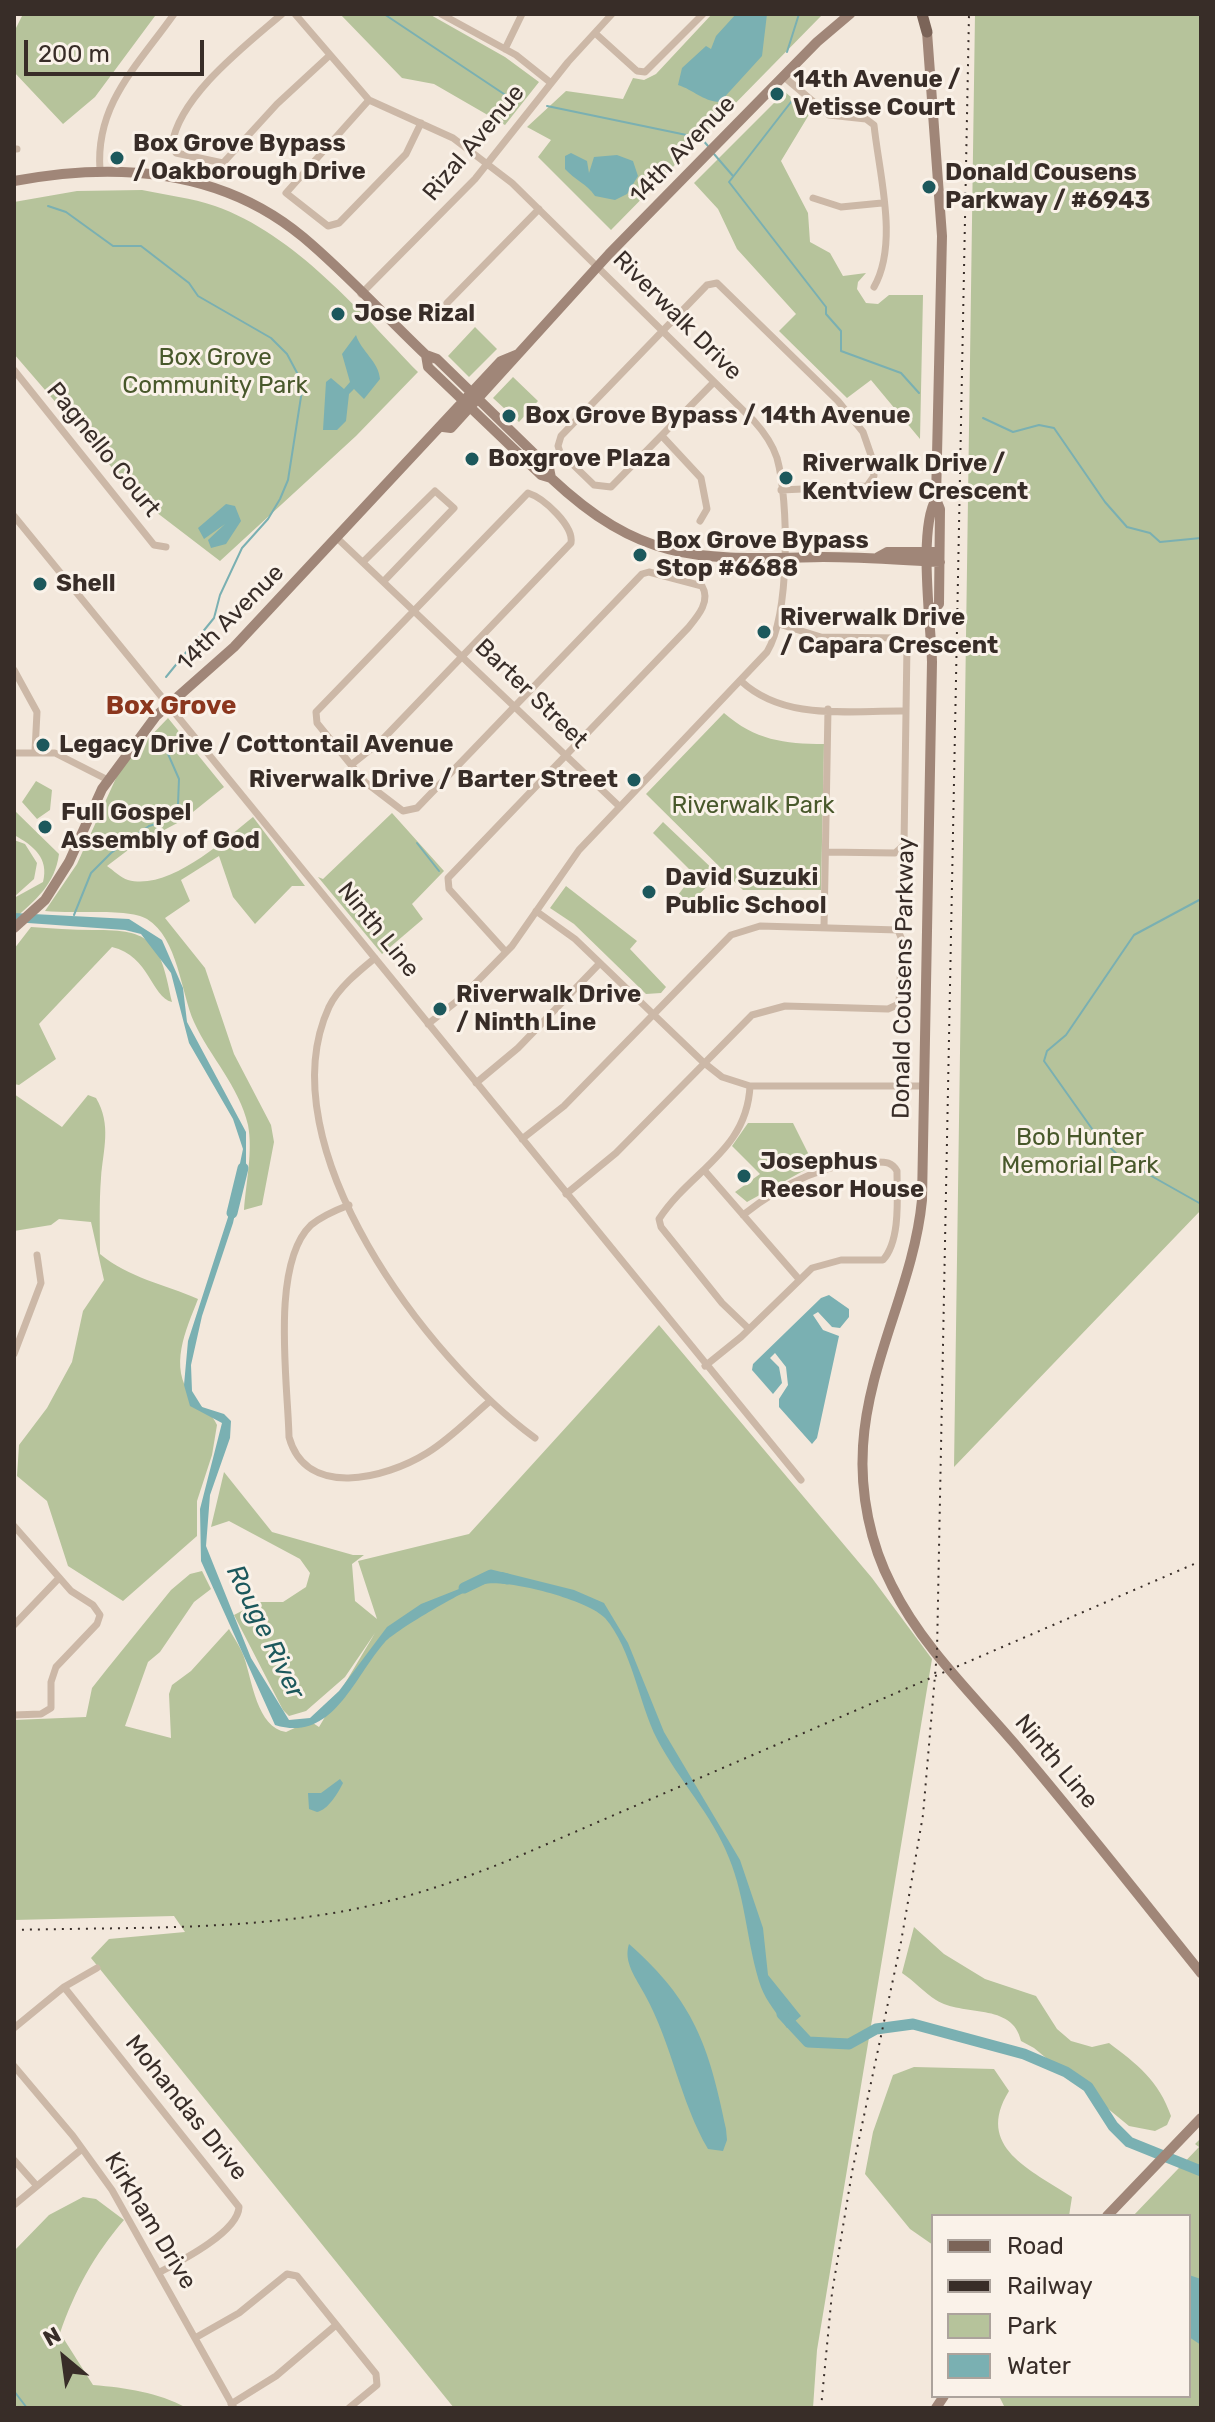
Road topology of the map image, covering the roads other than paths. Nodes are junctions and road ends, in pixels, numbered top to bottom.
1 (174, 14) edge
2 (282, 14) edge
3 (295, 14) edge
4 (522, 14) edge
5 (612, 14) edge
6 (703, 14) edge
7 (850, 14) edge
8 (922, 14) edge
9 (932, 14) edge
10 (445, 15) edge
11 (927, 32) junction
12 (595, 33) junction
13 (505, 49) junction
14 (330, 55) junction
15 (783, 76) junction
16 (551, 83) junction
17 (369, 100) junction
18 (421, 123) junction
19 (488, 163) junction
20 (100, 170) junction
21 (14, 181) edge
22 (813, 198) dead end
23 (882, 203) junction
24 (539, 209) junction
25 (599, 267) junction
26 (874, 287) dead end
27 (361, 294) junction
28 (447, 303) dead end
29 (662, 332) junction
30 (14, 370) edge
31 (714, 382) junction
32 (471, 400) junction
33 (662, 436) junction
34 (781, 490) junction
35 (14, 516) edge
36 (700, 521) dead end
37 (337, 538) junction
38 (166, 547) dead end
39 (934, 557) junction
40 (783, 558) junction
41 (363, 562) junction
42 (384, 581) junction
43 (414, 609) junction
44 (779, 624) junction
45 (463, 656) junction
46 (14, 670) edge
47 (741, 681) junction
48 (169, 705) junction
49 (515, 706) junction
50 (828, 709) junction
51 (906, 711) junction
52 (35, 751) junction
53 (14, 753) edge
54 (566, 755) junction
55 (351, 765) junction
56 (105, 785) junction
57 (620, 807) junction
58 (826, 852) junction
59 (536, 911) junction
60 (824, 927) junction
61 (14, 928) edge
62 (506, 952) junction
63 (375, 958) junction
64 (600, 963) junction
65 (653, 1014) junction
66 (428, 1024) junction
67 (703, 1062) junction
68 (476, 1083) junction
69 (750, 1086) junction
70 (924, 1086) junction
71 (522, 1139) junction
72 (704, 1170) junction
73 (566, 1194) junction
74 (349, 1205) junction
75 (743, 1215) junction
76 (37, 1255) dead end
77 (798, 1278) junction
78 (749, 1329) junction
79 (14, 1354) edge
80 (705, 1366) junction
81 (490, 1401) junction
82 (535, 1438) dead end
83 (801, 1480) dead end
84 (15, 1530) edge
85 (886, 1573) joint
86 (59, 1578) junction
87 (14, 1625) edge
88 (14, 1715) edge
89 (97, 1968) dead end
90 (1201, 1973) edge
91 (64, 1987) junction
92 (14, 2028) edge
93 (14, 2066) edge
94 (1201, 2118) edge
95 (82, 2149) junction
96 (14, 2160) edge
97 (37, 2186) junction
98 (14, 2205) edge
99 (1109, 2214) edge
100 (160, 2272) junction
101 (336, 2325) junction
102 (195, 2338) junction
103 (233, 2406) edge
104 (349, 2408) edge

1 - 20 street
2 - 14 street
3 - 14 street, Riverwalk Drive
4 - 13 street
5 - 12 street, Rizal Avenue
6 - 12 street
7 - 15 main road, 14th Avenue
8 - 11 main road, Donald Cousens Parkway
9 - 11 main road, Donald Cousens Parkway
10 - 13 street
11 - 39 main road, Donald Cousens Parkway
12 - 16 street, Rizal Avenue
13 - 16 street
14 - 17 street, Riverwalk Drive
15 - 23 street
15 - 25 main road, 14th Avenue
16 - 19 street, Rizal Avenue
17 - 18 street, Riverwalk Drive
17 - 18 street
18 - 19 street, Riverwalk Drive
19 - 24 street, Riverwalk Drive
19 - 27 street, Rizal Avenue
20 - 21 main road
20 - 27 main road
22 - 23 street
23 - 26 street
24 - 25 street, Riverwalk Drive
24 - 28 street
25 - 29 street, Riverwalk Drive
25 - 32 main road, 14th Avenue
27 - 32 main road
29 - 31 street, Riverwalk Drive
29 - 33 street
29 - 34 street
30 - 38 street, Pagnello Court
31 - 33 street
31 - 34 street, Riverwalk Drive
32 - 37 main road, 14th Avenue
32 - 40 main road
33 - 36 street
34 - 40 street, Riverwalk Drive
35 - 48 street, Ninth Line
37 - 41 street, Barter Street
37 - 48 main road, 14th Avenue
39 - 40 main road
39 - 70 main road, Donald Cousens Parkway
40 - 44 street, Riverwalk Drive
41 - 42 street, Barter Street
41 - 42 street
42 - 43 street, Barter Street
43 - 45 street, Barter Street
43 - 45 street
43 - 55 street
44 - 47 street, Riverwalk Drive
44 - 51 street
45 - 49 street, Barter Street
45 - 55 street
46 - 52 street
47 - 50 street
47 - 57 street, Riverwalk Drive
48 - 56 main road, 14th Avenue
48 - 63 street, Ninth Line
49 - 54 street, Barter Street
49 - 54 street
49 - 55 street
50 - 51 street
50 - 58 street
51 - 58 street
52 - 53 street
52 - 56 street
54 - 57 street, Barter Street
54 - 62 street
56 - 61 main road, 14th Avenue
57 - 59 street, Riverwalk Drive
58 - 60 street
59 - 62 street, Riverwalk Drive
59 - 64 street
60 - 65 street
60 - 67 street
62 - 66 street, Riverwalk Drive
63 - 66 street, Ninth Line
63 - 74 street
64 - 65 street
64 - 68 street
65 - 67 street
65 - 71 street
66 - 68 street, Ninth Line
67 - 69 street
67 - 73 street
68 - 71 street, Ninth Line
69 - 70 street
69 - 72 street
70 - 85 main road, Donald Cousens Parkway
71 - 73 street, Ninth Line
72 - 75 street
72 - 78 street
73 - 80 street, Ninth Line
74 - 81 street
74 - 81 street
75 - 77 street
75 - 77 street
76 - 79 street
77 - 78 street
78 - 80 street
80 - 83 street, Ninth Line
81 - 82 street
84 - 86 street
85 - 90 main road, Ninth Line
86 - 87 street
86 - 88 street
89 - 91 street
91 - 92 street
91 - 100 street, Mohandas Drive
93 - 95 street, Kirkham Drive
94 - 99 main road
95 - 97 street
95 - 100 street, Kirkham Drive
96 - 97 street
97 - 98 street
100 - 102 street, Kirkham Drive
101 - 102 street
101 - 103 street
101 - 104 street
102 - 103 street, Kirkham Drive

